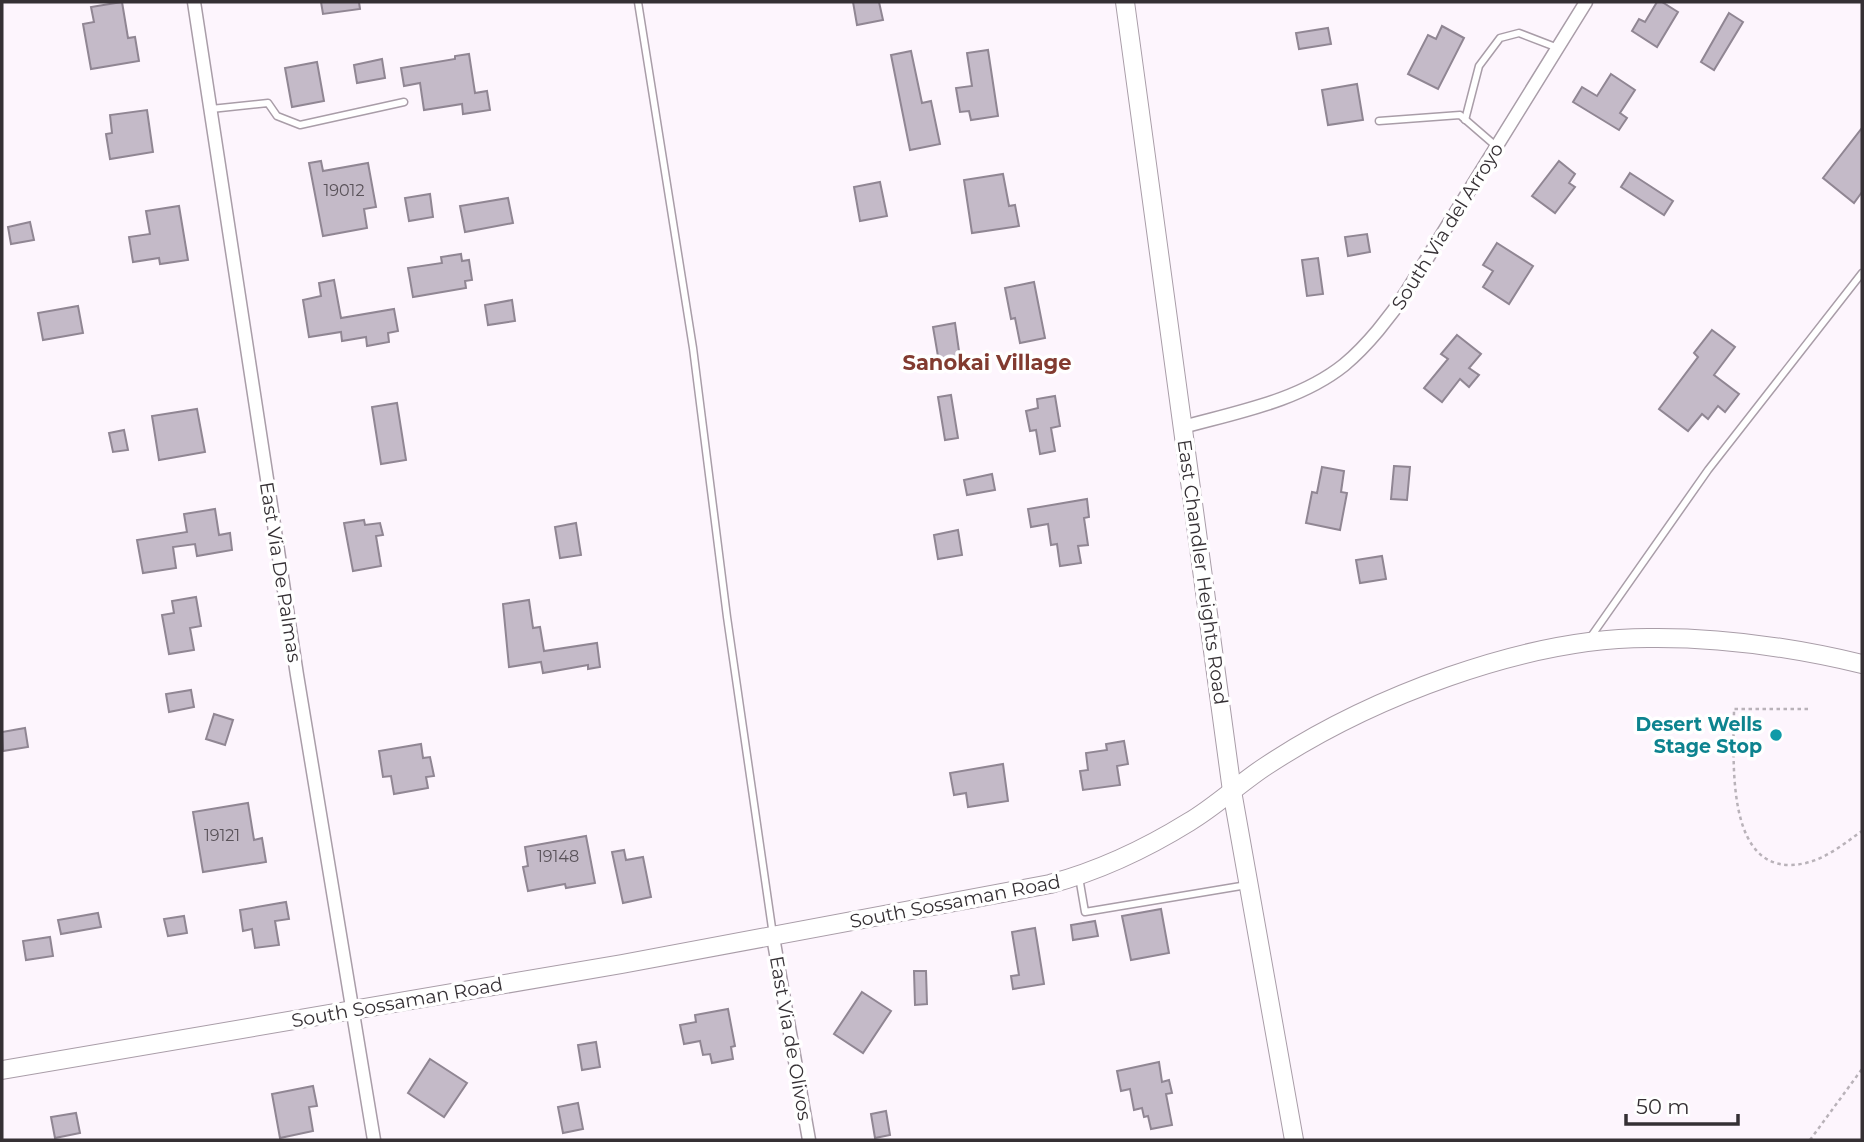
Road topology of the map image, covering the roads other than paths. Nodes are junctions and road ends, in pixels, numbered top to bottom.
1 (194, 2) edge
2 (638, 2) edge
3 (1125, 2) edge
4 (1586, 2) edge
5 (1558, 48) junction
6 (404, 103) dead end
7 (211, 109) junction
8 (1465, 120) junction
9 (1380, 121) dead end
10 (1497, 147) junction
11 (1862, 274) edge
12 (1183, 427) junction
13 (1587, 643) junction
14 (1862, 664) edge
15 (1232, 791) junction
16 (1079, 875) junction
17 (1249, 885) junction
18 (773, 936) junction
19 (351, 1010) junction
20 (2, 1070) edge
21 (374, 1140) edge
22 (809, 1140) edge
23 (1294, 1140) edge

1 - 7 street, East Via De Palmas
2 - 18 lane
3 - 12 main road, East Chandler Heights Road
4 - 5 street, South Via del Arroyo
5 - 8 lane
5 - 10 street, South Via del Arroyo
6 - 7 lane
7 - 19 street, East Via De Palmas
8 - 9 lane
8 - 10 lane
10 - 12 street, South Via del Arroyo
11 - 13 lane
12 - 15 main road, East Chandler Heights Road
13 - 14 main road, South Sossaman Road
13 - 15 main road, South Sossaman Road
15 - 16 main road, South Sossaman Road
15 - 17 main road, East Chandler Heights Road
16 - 17 lane
16 - 18 main road, South Sossaman Road
17 - 23 main road, East Chandler Heights Road
18 - 19 main road, South Sossaman Road
18 - 22 street, East Via de Olivos
19 - 20 main road, South Sossaman Road
19 - 21 street, East Via De Palmas

